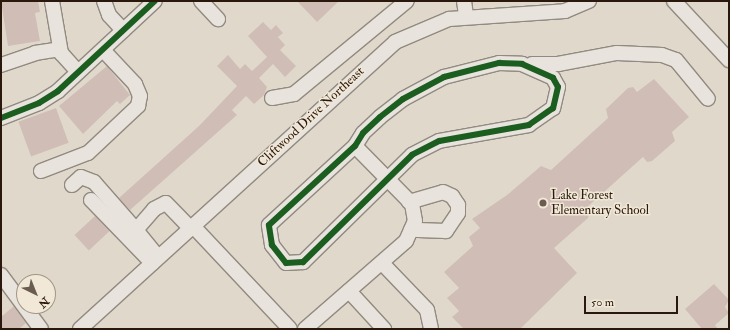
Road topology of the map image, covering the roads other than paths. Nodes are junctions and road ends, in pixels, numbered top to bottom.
1 (52, 1) edge
2 (104, 1) edge
3 (155, 1) edge
4 (201, 1) edge
5 (407, 1) edge
6 (464, 1) edge
7 (589, 1) edge
8 (674, 1) edge
9 (466, 16) junction
10 (218, 19) dead end
11 (123, 30) junction
12 (60, 49) junction
13 (103, 50) junction
14 (729, 60) edge
15 (522, 64) junction
16 (1, 65) edge
17 (78, 72) junction
18 (272, 98) dead end
19 (708, 99) dead end
20 (1, 118) edge
21 (355, 146) junction
22 (41, 171) dead end
23 (388, 181) junction
24 (72, 185) dead end
25 (91, 200) dead end
26 (409, 202) junction
27 (191, 227) junction
28 (136, 230) junction
29 (411, 230) junction
30 (155, 260) junction
31 (382, 263) junction
32 (1, 275) edge
33 (350, 291) junction
34 (41, 329) edge
35 (80, 329) edge
36 (290, 329) edge
37 (305, 329) edge
38 (384, 329) edge
39 (431, 329) edge

1 - 12 street
2 - 11 street
3 - 11 street
4 - 10 street
5 - 18 street
6 - 9 street
7 - 9 street, Cliftwood Drive Northeast
8 - 14 street
9 - 27 street, Cliftwood Drive Northeast
11 - 13 street
12 - 16 street
12 - 17 street
13 - 17 street
13 - 22 street
15 - 19 street
15 - 21 street
15 - 23 street
17 - 20 street
21 - 23 street
21 - 23 street
23 - 26 street
24 - 28 street
25 - 30 street
26 - 29 street
26 - 29 street
27 - 28 street
27 - 30 street, Cliftwood Drive Northeast
27 - 36 street
28 - 30 street
29 - 31 street
30 - 35 street, Cliftwood Drive Northeast
31 - 33 street
31 - 39 street
32 - 34 street
33 - 37 street
33 - 38 street

